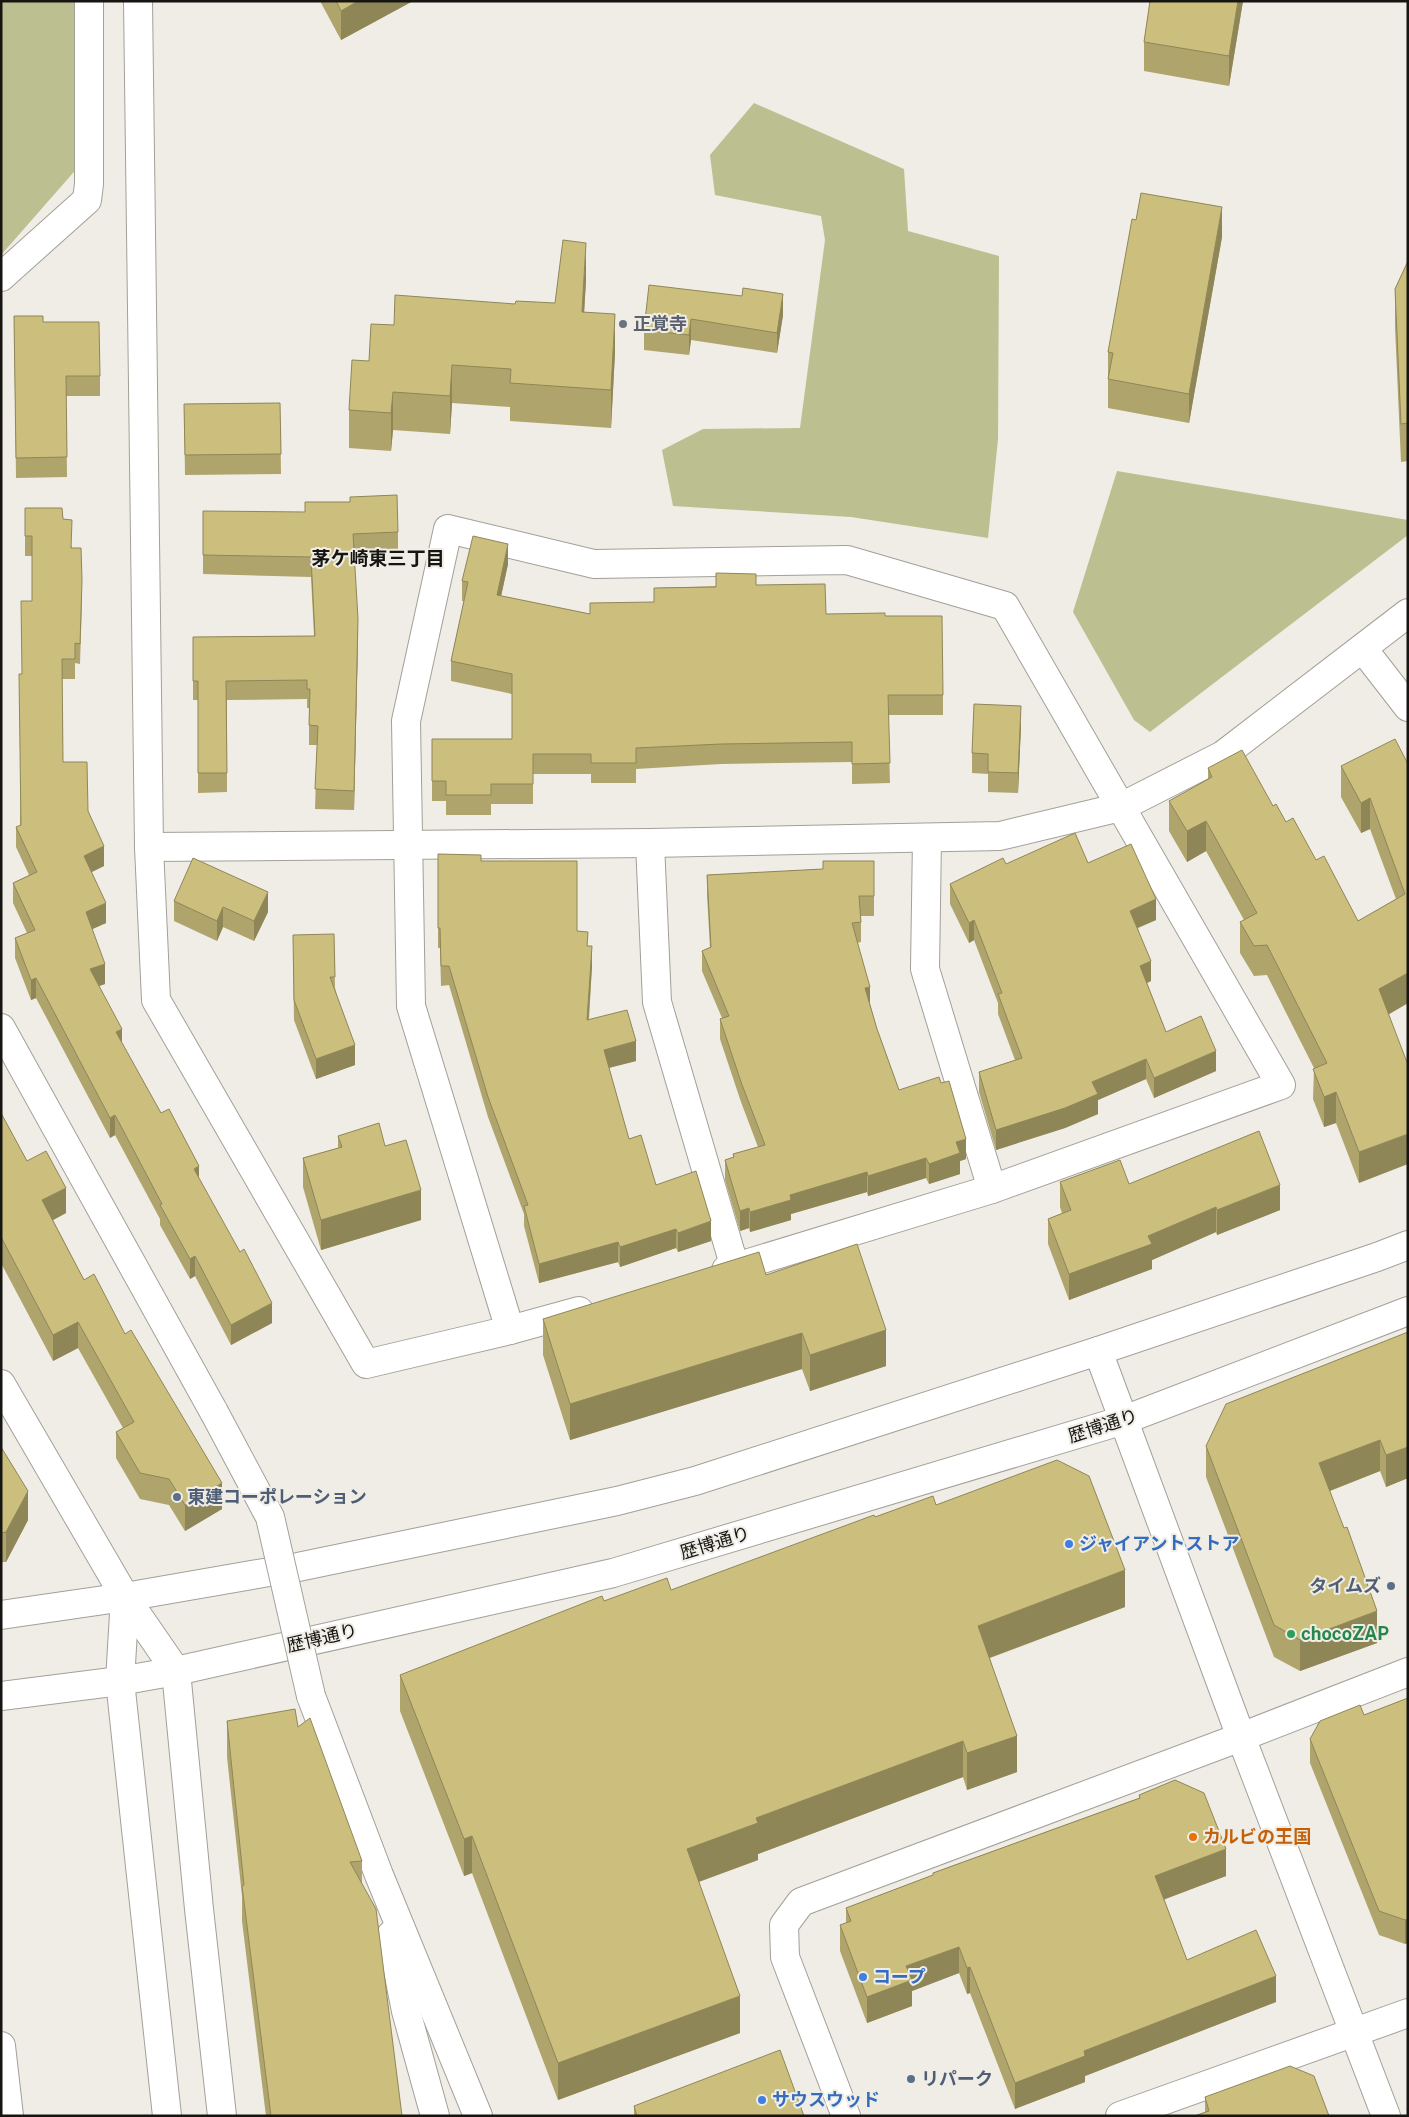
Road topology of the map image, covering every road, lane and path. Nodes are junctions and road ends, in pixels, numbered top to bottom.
1 (89, 1) edge
2 (138, 1) edge
3 (1, 277) edge
4 (1408, 614) edge
5 (1363, 649) junction
6 (1408, 707) edge
7 (1121, 807) junction
8 (927, 838) junction
9 (650, 843) junction
10 (408, 844) junction
11 (149, 847) junction
12 (1, 1028) edge
13 (992, 1189) junction
14 (1408, 1245) edge
15 (735, 1268) junction
16 (698, 1278) edge
17 (604, 1304) edge
18 (1408, 1311) edge
19 (510, 1330) junction
20 (1098, 1351) junction
21 (1, 1384) edge
22 (1124, 1420) junction
23 (125, 1597) junction
24 (1, 1615) edge
25 (176, 1671) junction
26 (1408, 1672) edge
27 (120, 1681) junction
28 (1, 1696) edge
29 (1241, 1737) junction
30 (379, 1875) junction
31 (1408, 2013) edge
32 (1353, 2033) junction
33 (1, 2046) edge
34 (9, 2116) edge
35 (167, 2116) edge
36 (222, 2116) edge
37 (435, 2116) edge
38 (478, 2116) edge
39 (846, 2116) edge
40 (1120, 2116) edge
41 (1386, 2116) edge

1 - 3 street
2 - 11 street
4 - 5 street
5 - 6 street
5 - 7 street
7 - 8 street
7 - 10 street
7 - 13 street
8 - 9 street
8 - 13 street
9 - 10 street
9 - 15 street
10 - 11 street
10 - 19 street
11 - 19 street
12 - 30 street, bridge
13 - 15 street
14 - 20 street
15 - 16 street
17 - 19 street
18 - 22 street, 歴博通り
20 - 22 street
20 - 23 street
21 - 23 street
22 - 25 street, 歴博通り
22 - 29 street
23 - 24 street
23 - 25 street
23 - 27 street
25 - 27 street, 歴博通り
25 - 36 street
26 - 29 street
27 - 28 street, 歴博通り
27 - 35 street
29 - 32 street
29 - 39 street
30 - 37 street
30 - 38 street
31 - 32 street
32 - 40 street
32 - 41 street
33 - 34 street

